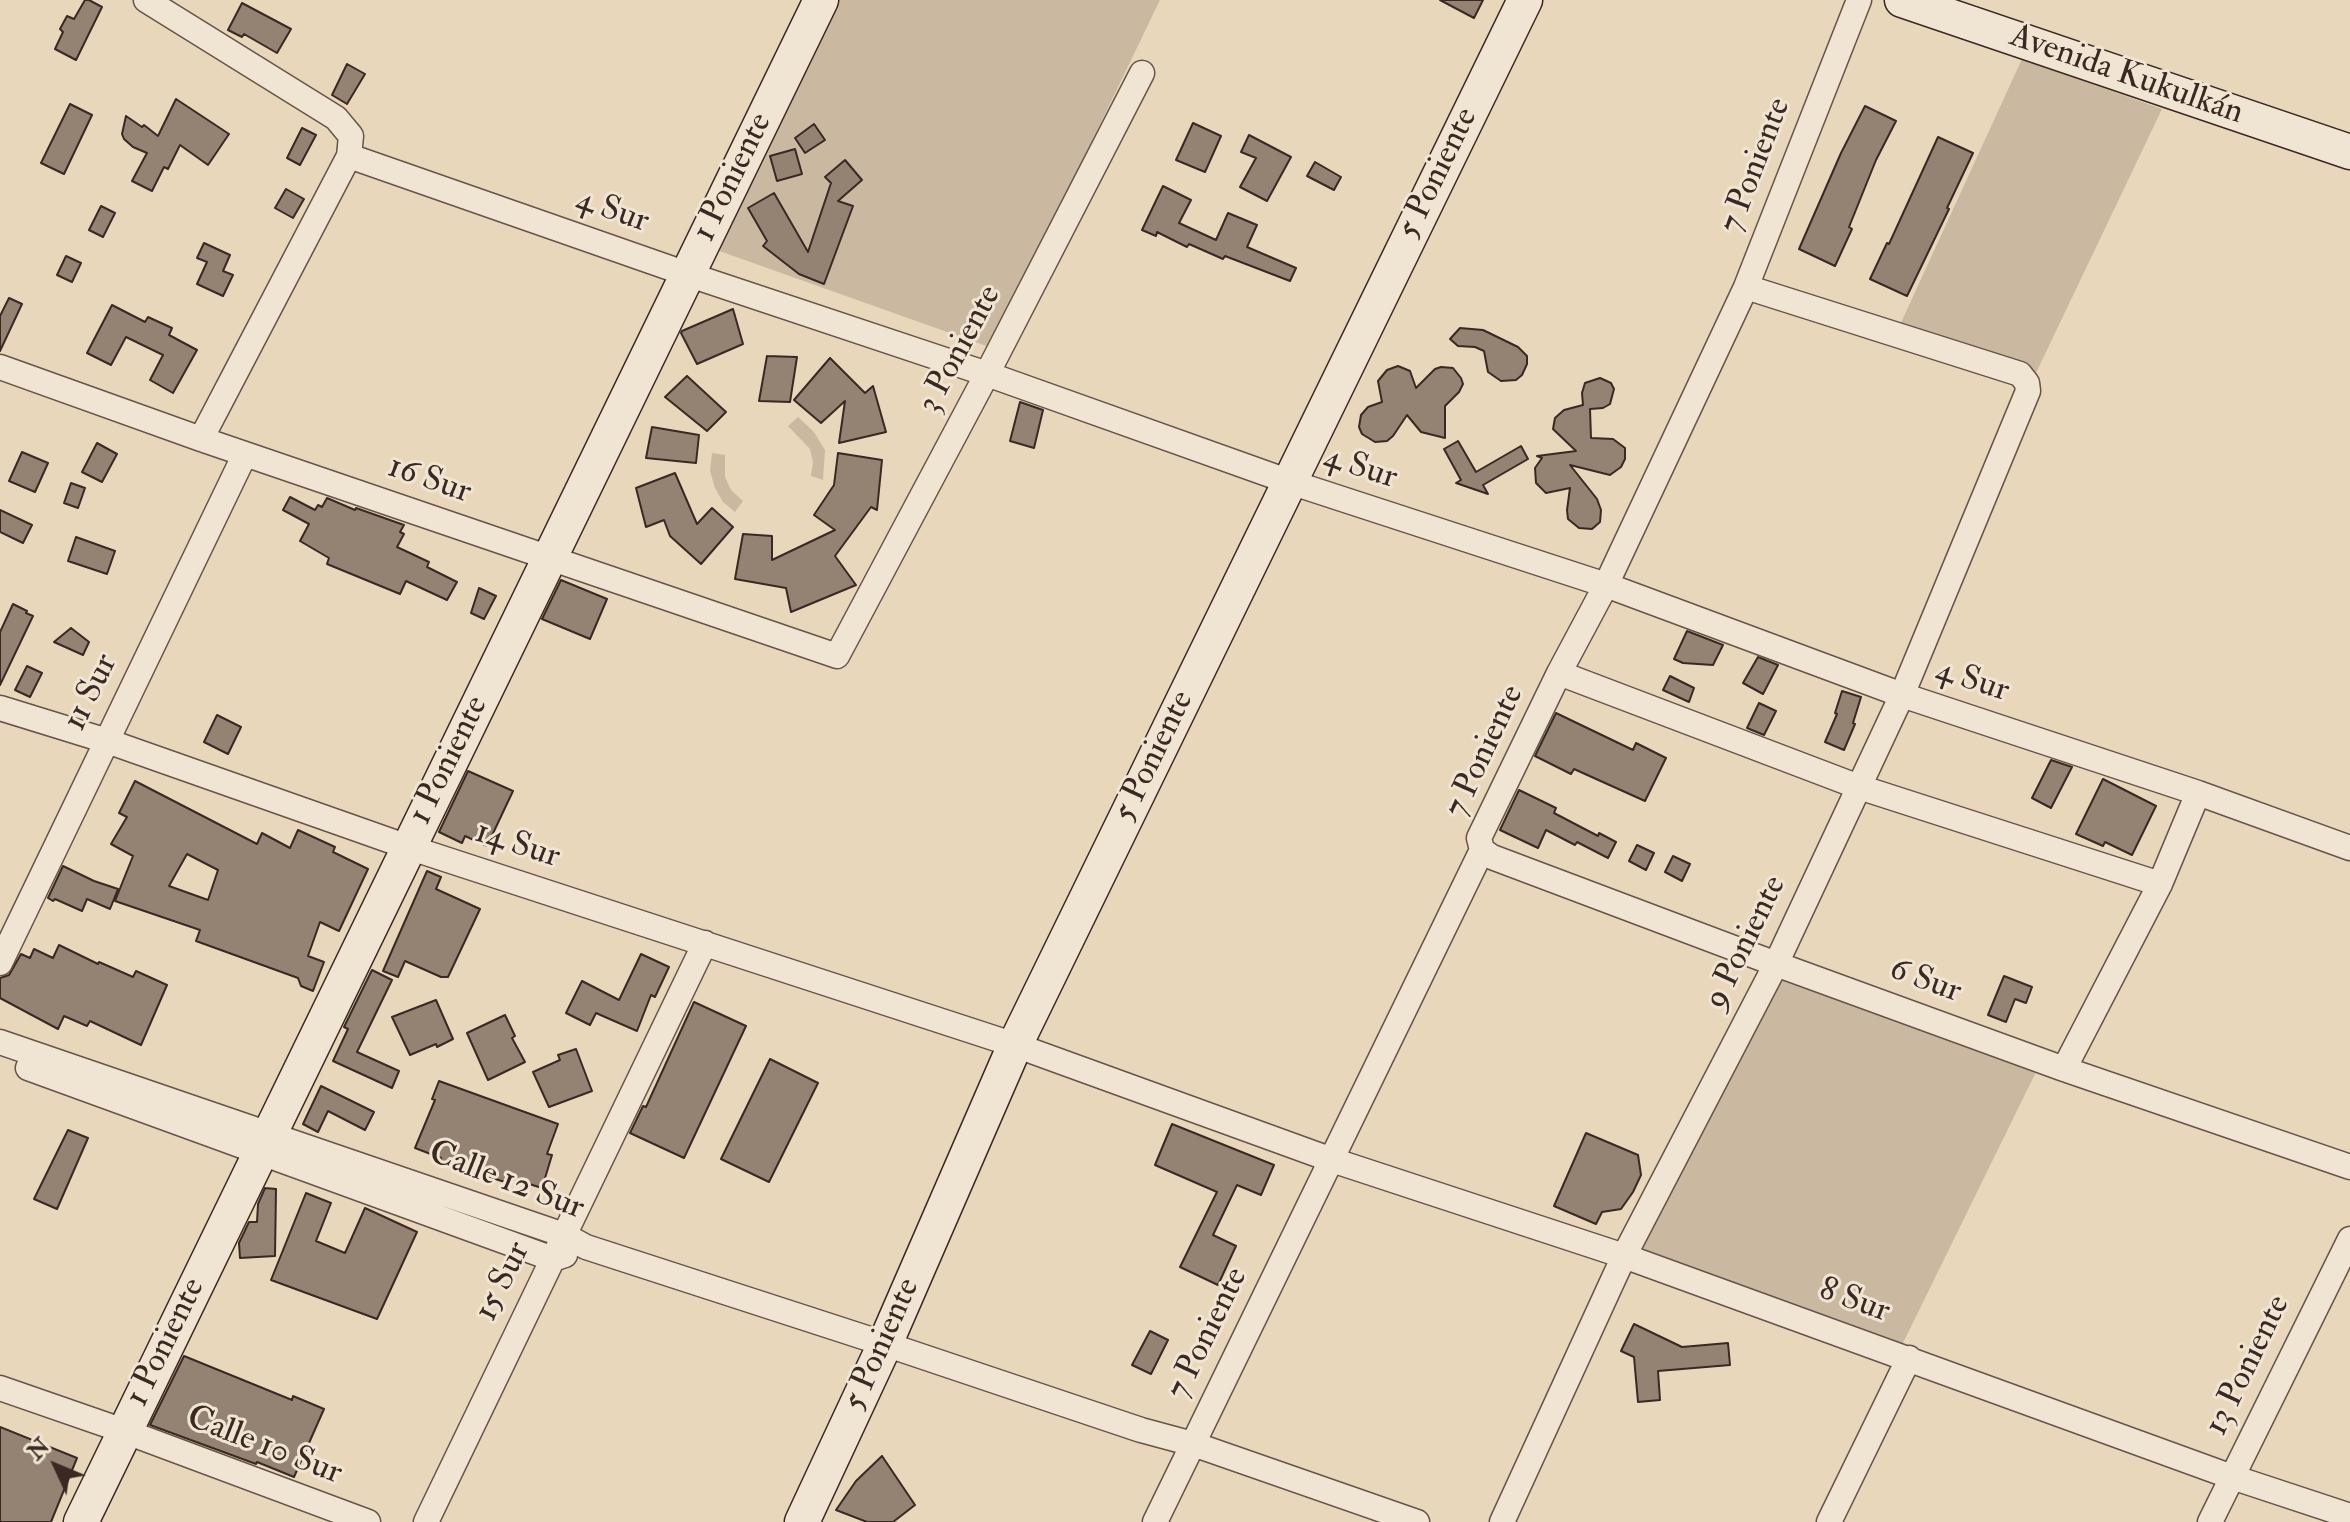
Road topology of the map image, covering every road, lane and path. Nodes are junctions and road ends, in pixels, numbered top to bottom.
1 (146, 0) edge
2 (821, 0) edge
3 (1525, 0) edge
4 (1859, 0) edge
5 (1902, 0) edge
6 (1142, 73) dead end
7 (350, 146) junction
8 (2350, 152) edge
9 (687, 274) junction
10 (1746, 287) junction
11 (0, 367) edge
12 (987, 374) junction
13 (201, 439) junction
14 (245, 454) junction
15 (1290, 482) junction
16 (549, 559) junction
17 (1606, 585) junction
18 (837, 656) joint
19 (1559, 673) junction
20 (1902, 695) junction
21 (0, 708) edge
22 (107, 741) junction
23 (1859, 787) junction
24 (2198, 793) junction
25 (408, 847) junction
26 (2350, 848) edge
27 (1482, 850) junction
28 (2160, 884) junction
29 (705, 943) junction
30 (0, 963) edge
31 (1776, 964) junction
32 (0, 1042) edge
33 (1015, 1045) junction
34 (0, 1059) edge
35 (2064, 1069) junction
36 (264, 1143) junction
37 (1332, 1160) junction
38 (2350, 1167) edge
39 (357, 1175) junction
40 (564, 1235) junction
41 (2350, 1239) edge
42 (586, 1247) junction
43 (1624, 1256) junction
44 (553, 1259) junction
45 (885, 1344) junction
46 (1909, 1358) junction
47 (0, 1388) edge
48 (124, 1431) junction
49 (1193, 1444) junction
50 (2232, 1477) junction
51 (2350, 1516) edge
52 (81, 1522) edge
53 (368, 1522) edge
54 (426, 1522) edge
55 (802, 1522) edge
56 (1155, 1522) edge
57 (1417, 1522) edge
58 (1502, 1522) edge
59 (1829, 1522) edge
60 (2210, 1522) edge

1 - 7 street
2 - 9 street, 1 Poniente
3 - 15 street, 5 Poniente
4 - 10 street, 7 Poniente
5 - 8 street, Avenida Kukulkán
6 - 12 street, 3 Poniente
7 - 9 street, 4 Sur
7 - 13 street
9 - 12 street, 4 Sur
9 - 16 street, 1 Poniente
10 - 17 street, 7 Poniente
10 - 20 street, 9 Poniente
11 - 13 street, 16 Sur
12 - 15 street, 4 Sur
12 - 18 street, 3 Poniente
13 - 14 street, 16 Sur
14 - 16 street, 16 Sur
14 - 22 street, 11 Sur
15 - 17 street, 4 Sur
15 - 33 street, 5 Poniente
16 - 18 street, 16 Sur
16 - 25 street, 1 Poniente
17 - 19 street, 7 Poniente
17 - 20 street, 4 Sur
19 - 23 street
19 - 27 street, 7 Poniente
20 - 23 street, 9 Poniente
20 - 24 street, 4 Sur
21 - 22 street, 14 Sur
22 - 25 street, 14 Sur
22 - 30 street, 11 Sur
23 - 28 street
23 - 31 street, 9 Poniente
24 - 26 street, 4 Sur
24 - 28 street
25 - 29 street, 14 Sur
25 - 36 street, 1 Poniente
27 - 31 street, 6 Sur
27 - 37 street, 7 Poniente
28 - 35 street
29 - 33 street, 14 Sur
29 - 40 street, 15 Sur
31 - 35 street, 6 Sur
31 - 43 street, 9 Poniente
32 - 36 street, Calle 12 Sur
33 - 37 street, 14 Sur
33 - 45 street, 5 Poniente
34 - 36 street, Calle 12 Sur
35 - 38 street, 6 Sur
36 - 39 street, Calle 12 Sur
36 - 48 street, 1 Poniente
37 - 43 street, 8 Sur
37 - 49 street, 7 Poniente
39 - 40 street, Calle 12 Sur
39 - 44 street, Calle 12 Sur
40 - 42 street, Calle 12 Sur
40 - 44 street, 15 Sur
41 - 50 street, 13 Poniente
42 - 44 street, Calle 12 Sur
42 - 45 street
43 - 46 street, 8 Sur
43 - 58 street, 9 Poniente
44 - 54 street, 15 Sur
45 - 49 street
45 - 55 street, 5 Poniente
46 - 50 street, 8 Sur
46 - 59 street
47 - 48 street, Calle 10 Sur
48 - 52 street, 1 Poniente
48 - 53 street, Calle 10 Sur
49 - 56 street, 7 Poniente
49 - 57 street
50 - 51 street, 8 Sur
50 - 60 street, 13 Poniente

